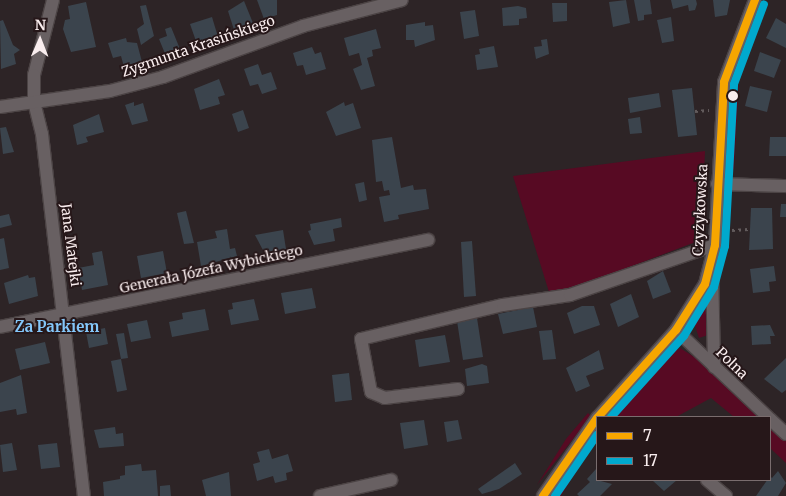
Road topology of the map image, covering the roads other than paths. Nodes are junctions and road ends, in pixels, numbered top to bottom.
1 (53, 0) edge
2 (402, 0) edge
3 (755, 0) edge
4 (34, 102) junction
5 (0, 107) edge
6 (717, 184) junction
7 (786, 186) edge
8 (428, 240) dead end
9 (715, 244) junction
10 (711, 265) junction
11 (65, 314) junction
12 (0, 327) edge
13 (676, 330) junction
14 (714, 367) junction
15 (458, 389) dead end
16 (600, 416) edge
17 (767, 416) edge
18 (771, 420) edge
19 (596, 421) edge
20 (786, 434) edge
21 (391, 480) dead end
22 (708, 481) edge
23 (84, 496) edge
24 (320, 496) edge
25 (543, 496) edge
26 (726, 496) edge

1 - 4 street, Jana Matejki
2 - 4 street, Zygmunta Krasińskiego
3 - 6 street, Czyżykowska
4 - 5 street, Zygmunta Krasińskiego
4 - 11 street, Jana Matejki
6 - 7 street
6 - 9 street, Czyżykowska
8 - 11 street, Generała Józefa Wybickiego
9 - 10 street, Czyżykowska
9 - 15 street
10 - 13 street, Czyżykowska
10 - 14 street
11 - 12 street, Generała Józefa Wybickiego
11 - 23 street, Jana Matejki
13 - 14 street, Polna
13 - 16 street, Czyżykowska
14 - 17 street, Polna
18 - 20 street, Polna
19 - 25 street, Czyżykowska
21 - 24 street
22 - 26 street

